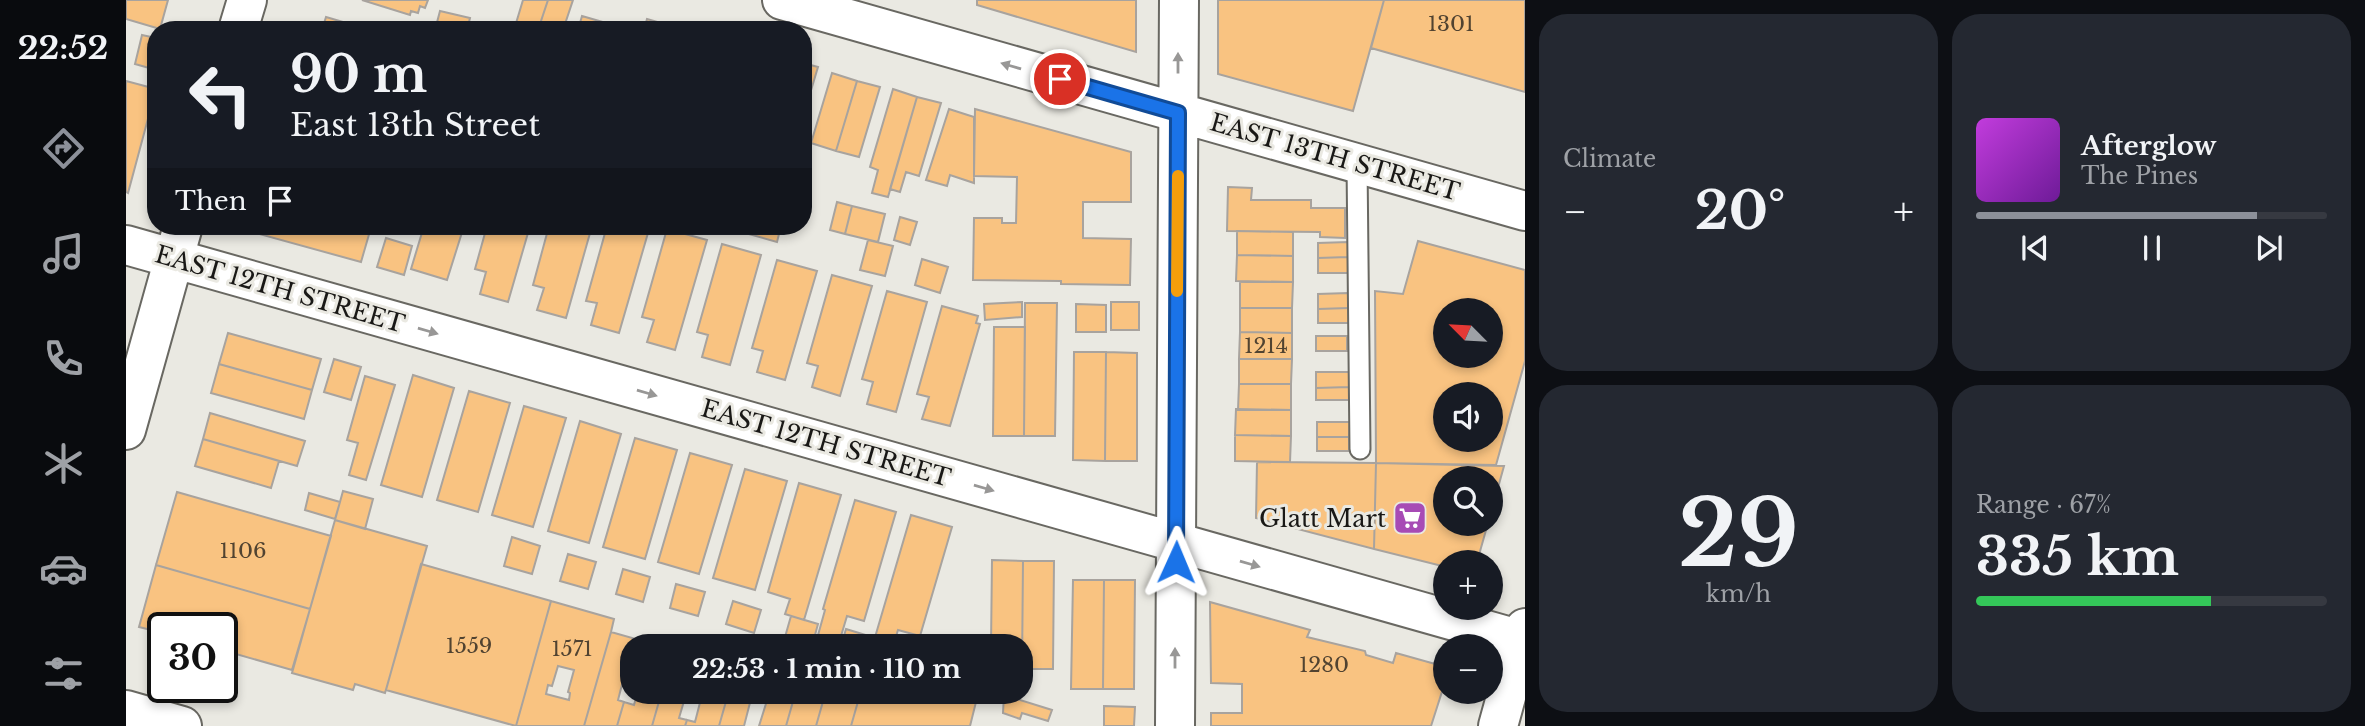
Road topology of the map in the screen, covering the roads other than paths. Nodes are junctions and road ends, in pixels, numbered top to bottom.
1 (247, 0) edge
2 (782, 0) edge
3 (1178, 0) edge
4 (241, 21) edge
5 (1178, 113) junction
6 (1357, 163) junction
7 (1525, 211) edge
8 (179, 242) edge
9 (126, 246) edge
10 (126, 430) edge
11 (1360, 449) dead end
12 (1176, 542) junction
13 (1524, 636) edge
14 (126, 710) edge
15 (182, 726) edge
16 (1175, 726) edge
17 (1498, 726) edge

1 - 4 street
5 -> 2 street, EAST 13TH STREET
5 -> 3 street
5 - 6 street, EAST 13TH STREET
5 - 12 street
6 - 7 street, EAST 13TH STREET
6 - 11 lane
8 - 9 street, EAST 12TH STREET
8 - 10 street
8 -> 12 street, EAST 12TH STREET
12 -> 13 street, EAST 12TH STREET
16 -> 12 street
13 - 17 street
14 - 15 street

